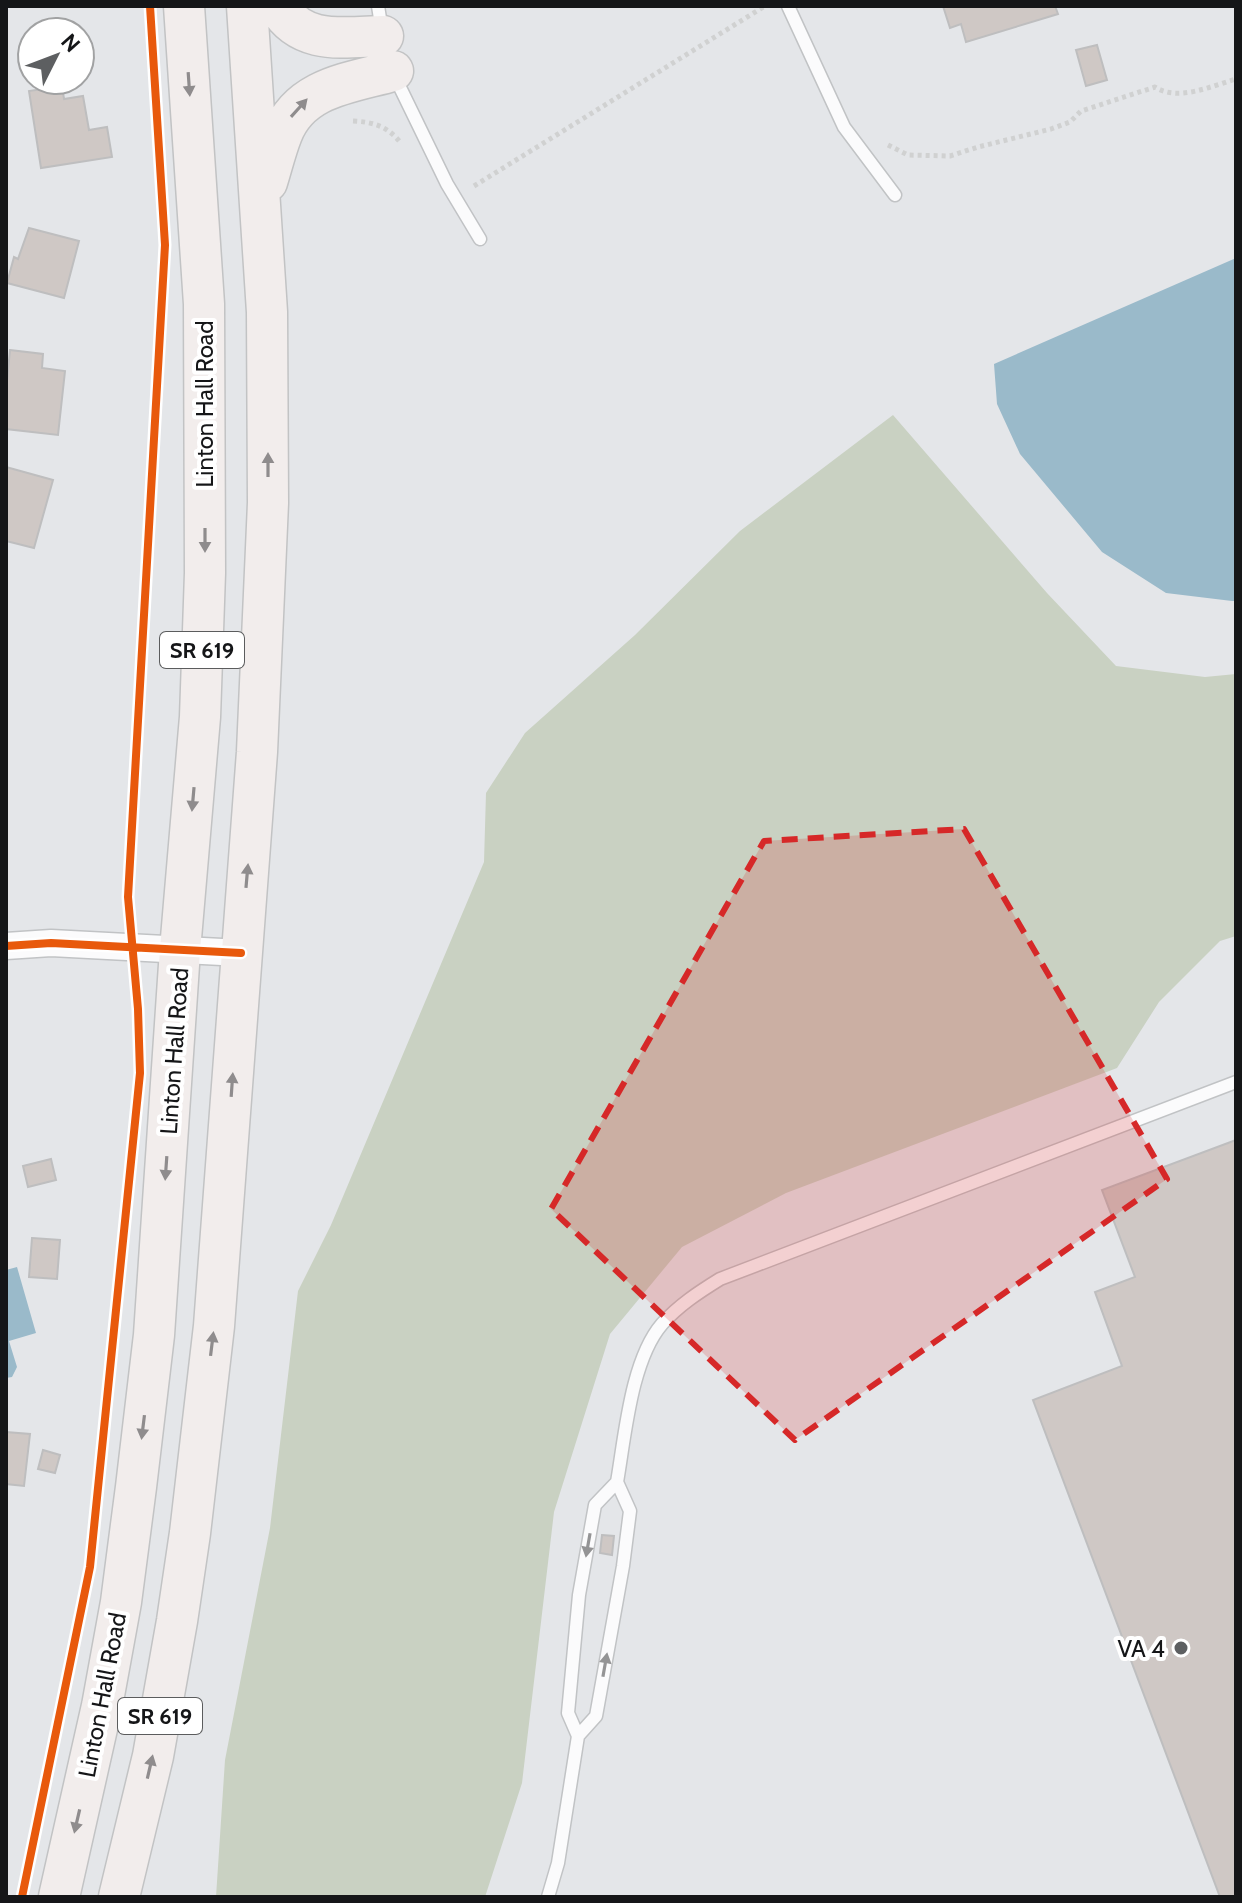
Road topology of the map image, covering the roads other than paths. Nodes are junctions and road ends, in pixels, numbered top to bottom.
1 (184, 6) edge
2 (247, 6) edge
3 (278, 6) edge
4 (788, 6) edge
5 (385, 44) edge
6 (895, 195) dead end
7 (260, 205) junction
8 (480, 239) dead end
9 (6, 946) edge
10 (180, 950) junction
11 (241, 953) junction
12 (1236, 1082) edge
13 (617, 1482) junction
14 (578, 1736) junction
15 (59, 1897) edge
16 (119, 1897) edge
17 (548, 1897) edge

1 -> 10 main road, Linton Hall Road / SR 619
2 - 7 main road, SR 619
3 - 5 main road
4 - 6 lane
7 -> 5 main road
5 - 8 lane
11 -> 7 main road, SR 619
9 - 10 street
10 - 11 street
10 -> 15 main road, Linton Hall Road / SR 619
16 -> 11 main road, SR 619
12 - 13 lane
14 -> 13 lane
13 -> 14 lane
14 - 17 lane

